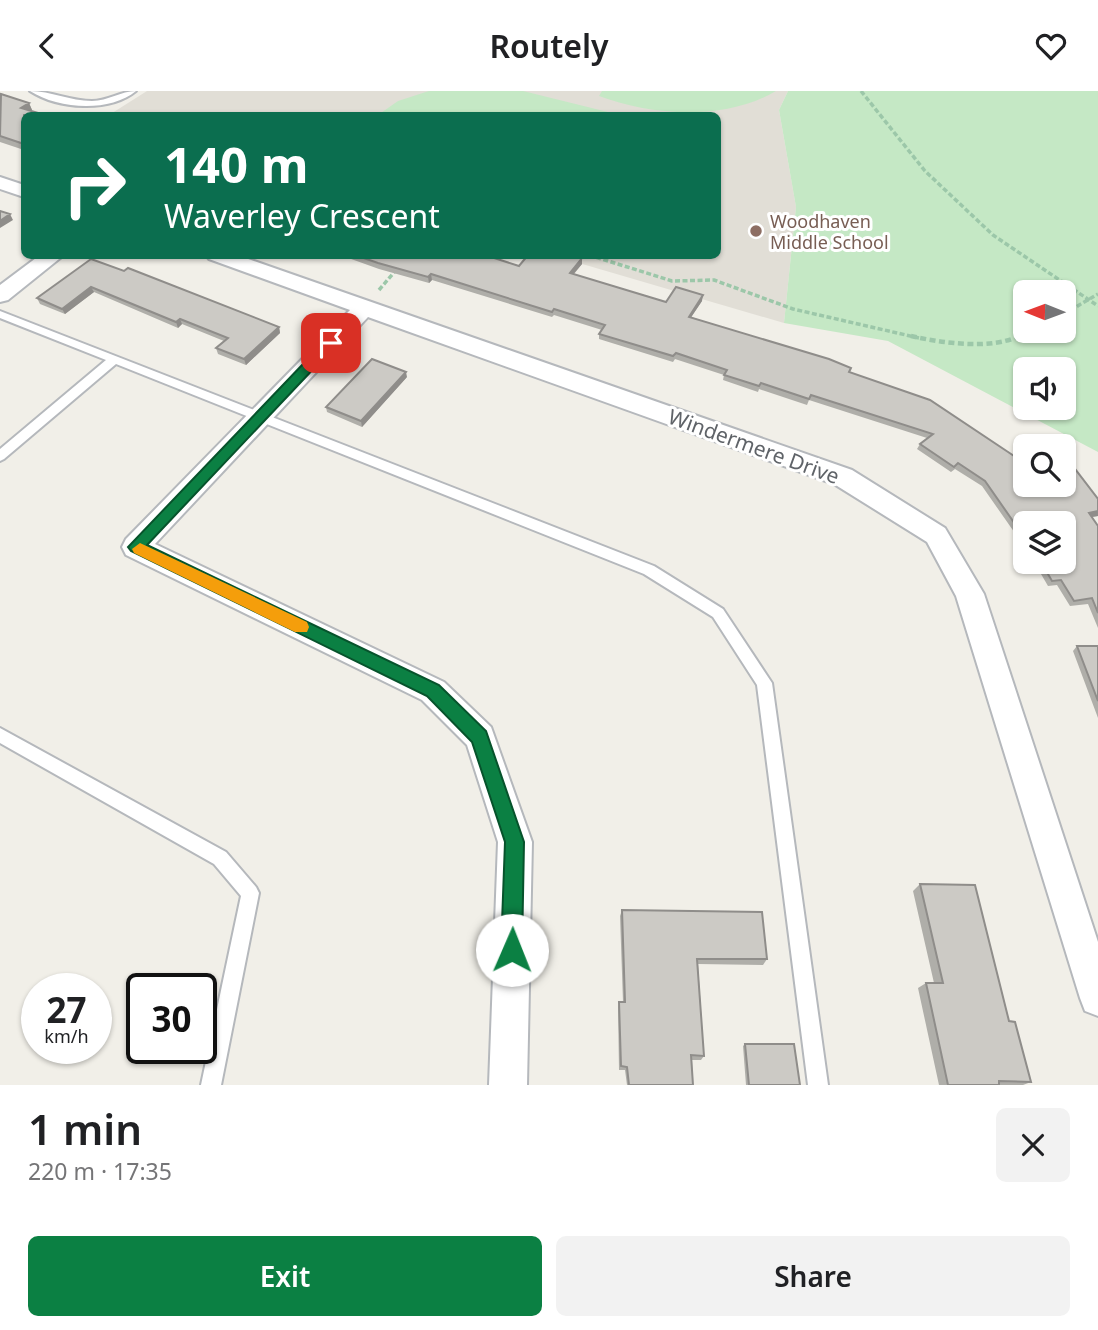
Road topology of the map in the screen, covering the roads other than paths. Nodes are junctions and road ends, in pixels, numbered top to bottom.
1 (34, 91) edge
2 (132, 91) edge
3 (0, 183) edge
4 (21, 190) edge
5 (49, 259) edge
6 (228, 259) edge
7 (0, 295) edge
8 (366, 306) junction
9 (0, 314) edge
10 (116, 359) junction
11 (260, 417) junction
12 (0, 456) edge
13 (0, 736) edge
14 (1098, 998) edge
15 (211, 1085) edge
16 (508, 1085) edge
17 (818, 1085) edge

1 - 2 lane
3 - 4 street
5 - 7 street
6 - 8 street, Windermere Drive
8 - 11 street
8 - 14 street, Windermere Drive
9 - 10 lane
10 - 11 lane
10 - 12 lane
11 - 16 street
11 - 17 lane
13 - 15 lane

